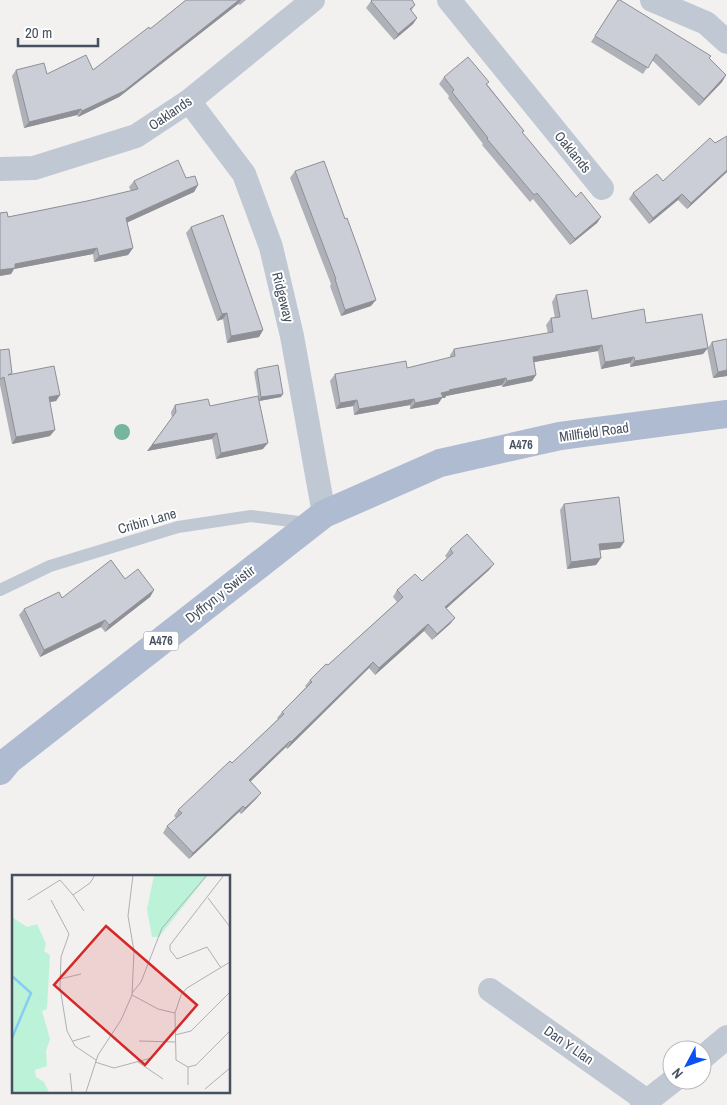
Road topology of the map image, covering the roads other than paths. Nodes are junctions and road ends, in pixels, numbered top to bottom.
1 (313, 0) edge
2 (449, 0) edge
3 (652, 0) edge
4 (727, 42) edge
5 (189, 101) junction
6 (0, 169) edge
7 (602, 188) dead end
8 (727, 414) edge
9 (317, 519) junction
10 (0, 590) edge
11 (0, 771) edge
12 (490, 990) dead end
13 (727, 1037) edge
14 (712, 1050) edge
15 (662, 1090) edge
16 (645, 1103) edge

1 - 5 street, Oaklands
2 - 7 street, Oaklands
3 - 4 street
5 - 6 street, Oaklands
5 - 9 street, Ridgeway
8 - 9 main road, Millfield Road / A476
9 - 10 lane, Cribin Lane
9 - 11 main road, Dyffryn y Swistir / A476
12 - 16 street, Dan Y Llan
13 - 14 street
15 - 16 street, Dan Y Llan

